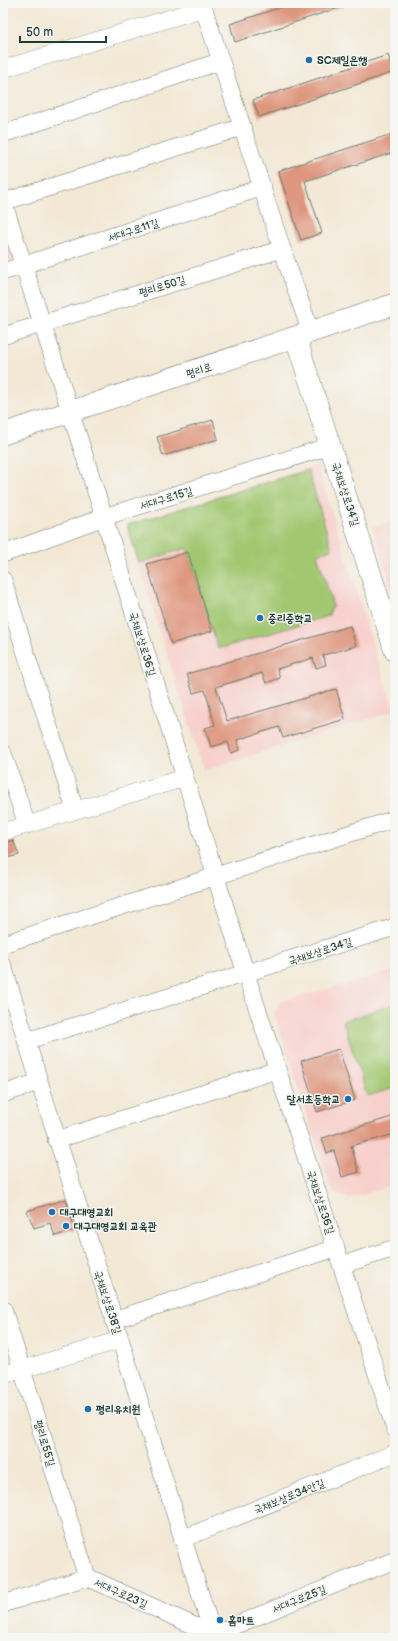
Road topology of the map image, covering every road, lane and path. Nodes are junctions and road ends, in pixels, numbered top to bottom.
1 (203, 5) edge
2 (221, 61) junction
3 (3, 69) edge
4 (242, 127) junction
5 (3, 134) edge
6 (263, 187) junction
7 (3, 201) edge
8 (282, 249) junction
9 (24, 265) junction
10 (3, 272) edge
11 (395, 304) edge
12 (42, 324) junction
13 (304, 335) junction
14 (3, 336) edge
15 (70, 412) junction
16 (3, 434) edge
17 (330, 446) junction
18 (104, 517) junction
19 (3, 554) edge
20 (3, 580) edge
21 (395, 650) edge
22 (3, 753) edge
23 (184, 778) junction
24 (75, 810) junction
25 (395, 818) edge
26 (27, 825) junction
27 (3, 832) edge
28 (215, 876) junction
29 (395, 927) edge
30 (3, 944) edge
31 (3, 968) edge
32 (246, 974) junction
33 (26, 1041) junction
34 (277, 1070) junction
35 (38, 1082) junction
36 (3, 1094) edge
37 (56, 1140) junction
38 (336, 1248) junction
39 (395, 1248) edge
40 (342, 1265) junction
41 (3, 1309) edge
42 (113, 1320) junction
43 (120, 1340) junction
44 (22, 1369) junction
45 (3, 1375) edge
46 (395, 1429) edge
47 (395, 1453) edge
48 (182, 1539) junction
49 (395, 1560) edge
50 (87, 1578) junction
51 (3, 1604) edge
52 (210, 1637) edge

1 - 2 street
1 - 3 street
2 - 4 street
2 - 5 street
4 - 6 street
4 - 7 street
6 - 8 street
6 - 9 street, 서대구로11길
7 - 9 street, 국채보상로36길
8 - 12 street, 평리로50길
8 - 13 street
9 - 10 street, 서대구로11길
9 - 12 street, 국채보상로36길
11 - 13 main road, 평리로
12 - 14 street, 평리로50길
12 - 15 street, 국채보상로36길
13 - 15 main road, 평리로
13 - 17 main road, 국채보상로34길
15 - 16 main road, 평리로
15 - 18 street, 국채보상로36길
17 - 18 street, 서대구로15길
17 - 21 main road, 국채보상로34길
18 - 19 street, 서대구로15길
18 - 23 street, 국채보상로36길
20 - 24 street
22 - 26 street
23 - 24 street
23 - 28 street, 국채보상로36길
24 - 26 street
25 - 28 street
26 - 27 street
28 - 30 street
28 - 32 street, 국채보상로36길
29 - 32 street, 국채보상로34길
31 - 33 street, 국채보상로38길
32 - 33 street
32 - 34 street, 국채보상로36길
33 - 35 street, 국채보상로38길
34 - 37 street
34 - 38 street, 국채보상로36길
35 - 36 street
35 - 37 street, 국채보상로38길
37 - 42 street, 국채보상로38길
38 - 40 street, 국채보상로36길
38 - 42 street
39 - 40 street
40 - 46 street, 국채보상로36길
41 - 44 street, 평리로55길
42 - 43 street, 국채보상로38길
43 - 44 street
43 - 48 street, 국채보상로38길
44 - 45 street
44 - 50 street, 평리로55길
47 - 48 street, 국채보상로34안길
48 - 52 street, 국채보상로38길
49 - 52 street, 서대구로25길
50 - 51 street, 서대구로23길
50 - 52 street, 서대구로23길

